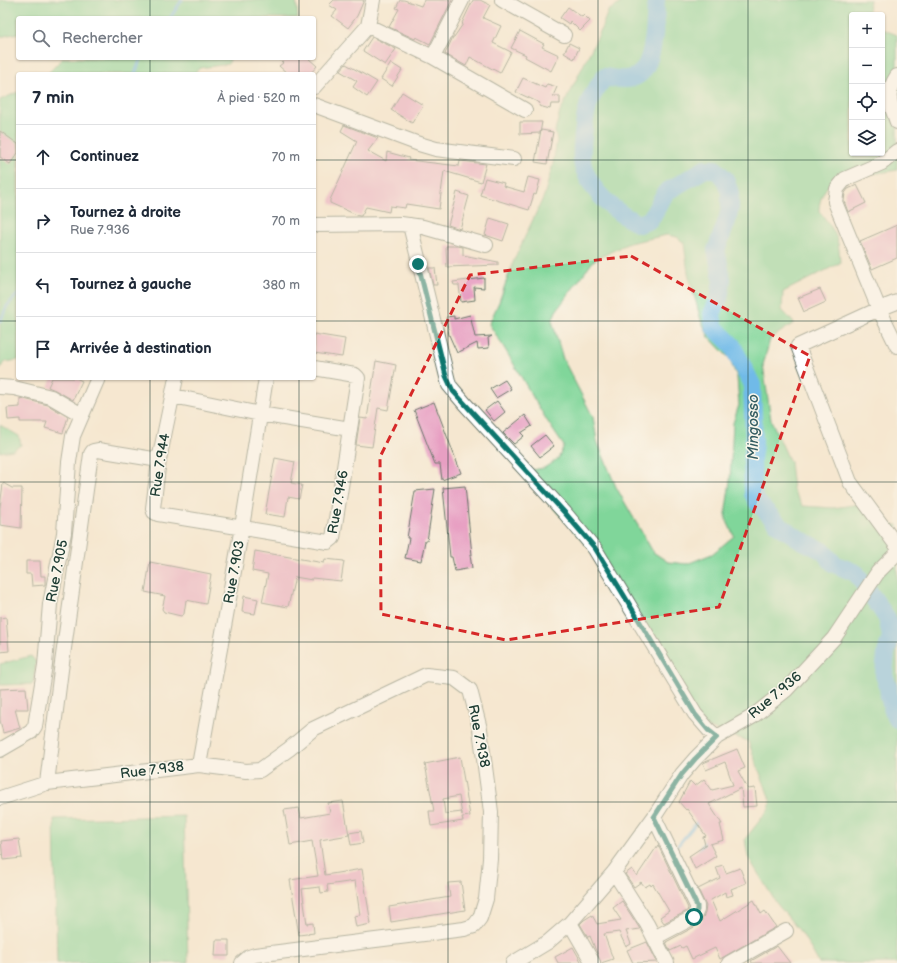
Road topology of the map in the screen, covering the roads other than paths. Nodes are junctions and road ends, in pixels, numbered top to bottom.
1 (373, 0) edge
2 (462, 0) edge
3 (502, 0) edge
4 (368, 26) junction
5 (564, 35) dead end
6 (433, 57) junction
7 (897, 76) edge
8 (316, 85) edge
9 (316, 106) edge
10 (525, 110) dead end
11 (897, 122) edge
12 (897, 151) edge
13 (514, 159) dead end
14 (316, 225) edge
15 (410, 225) junction
16 (486, 245) dead end
17 (897, 302) edge
18 (879, 309) junction
19 (897, 346) edge
20 (316, 368) edge
21 (97, 380) edge
22 (176, 380) edge
23 (266, 380) edge
24 (0, 386) edge
25 (173, 396) junction
26 (260, 414) junction
27 (82, 415) junction
28 (350, 429) junction
29 (159, 460) junction
30 (242, 527) junction
31 (897, 546) edge
32 (897, 553) edge
33 (717, 737) junction
34 (0, 750) edge
35 (199, 765) junction
36 (47, 783) junction
37 (0, 798) edge
38 (654, 817) junction
39 (614, 872) junction
40 (570, 923) junction
41 (786, 931) dead end
42 (654, 938) junction
43 (242, 963) edge
44 (512, 963) edge
45 (593, 963) edge
46 (667, 963) edge
47 (729, 963) edge

1 - 4 street
2 - 6 street
3 - 5 street
4 - 6 street
4 - 8 street
6 - 10 street
7 - 11 street
9 - 13 street
12 - 18 street
14 - 15 street
15 - 16 street
15 - 33 street
17 - 18 street
18 - 19 street
18 - 31 street
20 - 28 street, Rue 7.946
21 - 27 street, Rue 7.905
22 - 25 street, Rue 7.944
23 - 26 street, Rue 7.903
24 - 27 street
25 - 26 street
25 - 29 street, Rue 7.944
26 - 28 street
26 - 30 street, Rue 7.903
27 - 34 street, Rue 7.905
28 - 30 street, Rue 7.946
29 - 30 street, Rue 7.944
29 - 36 street
30 - 35 street, Rue 7.903
32 - 33 street, Rue 7.936
33 - 38 street, Rue 7.936
35 - 36 street, Rue 7.938
35 - 43 street, Rue 7.938
36 - 37 street, Rue 7.938
38 - 39 street, Rue 7.936
38 - 42 street
39 - 40 street, Rue 7.936
39 - 42 street
40 - 44 street, Rue 7.936
40 - 45 street
41 - 47 street
42 - 46 street

